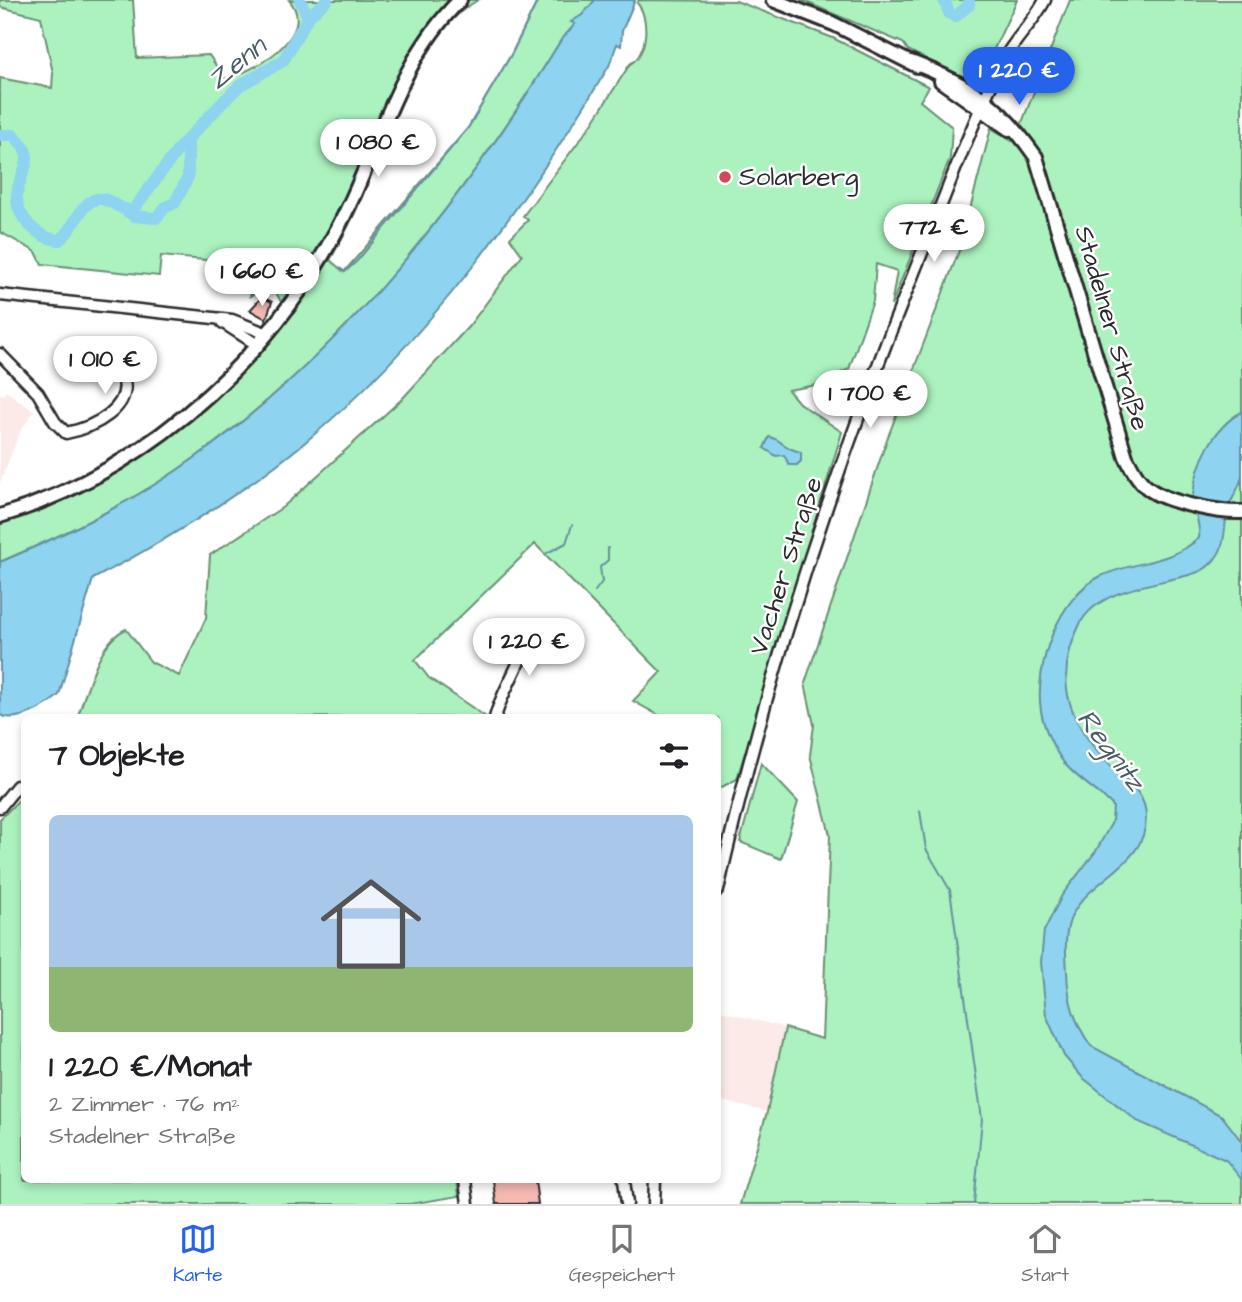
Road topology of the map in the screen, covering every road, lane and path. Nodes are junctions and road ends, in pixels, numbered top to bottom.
1 (460, 0) edge
2 (773, 0) edge
3 (1045, 0) edge
4 (983, 104) junction
5 (0, 295) edge
6 (219, 320) junction
7 (265, 333) junction
8 (256, 344) junction
9 (0, 354) edge
10 (84, 362) dead end
11 (1239, 512) edge
12 (0, 516) edge
13 (528, 631) dead end
14 (496, 714) edge
15 (17, 786) dead end
16 (0, 807) edge
17 (722, 853) edge
18 (465, 1183) edge
19 (624, 1183) edge
20 (654, 1183) edge
21 (468, 1204) edge
22 (627, 1204) edge
23 (654, 1204) edge

1 - 7 main road
2 - 4 main road, Stadelner Straße
3 - 4 street, Vacher Straße
4 - 11 main road, Stadelner Straße
4 - 17 street, Vacher Straße
5 - 6 street
6 - 7 street
6 - 8 street
7 - 8 main road
8 - 12 main road
9 - 10 street
13 - 14 street
15 - 16 street
18 - 21 street
19 - 22 street
20 - 23 street

